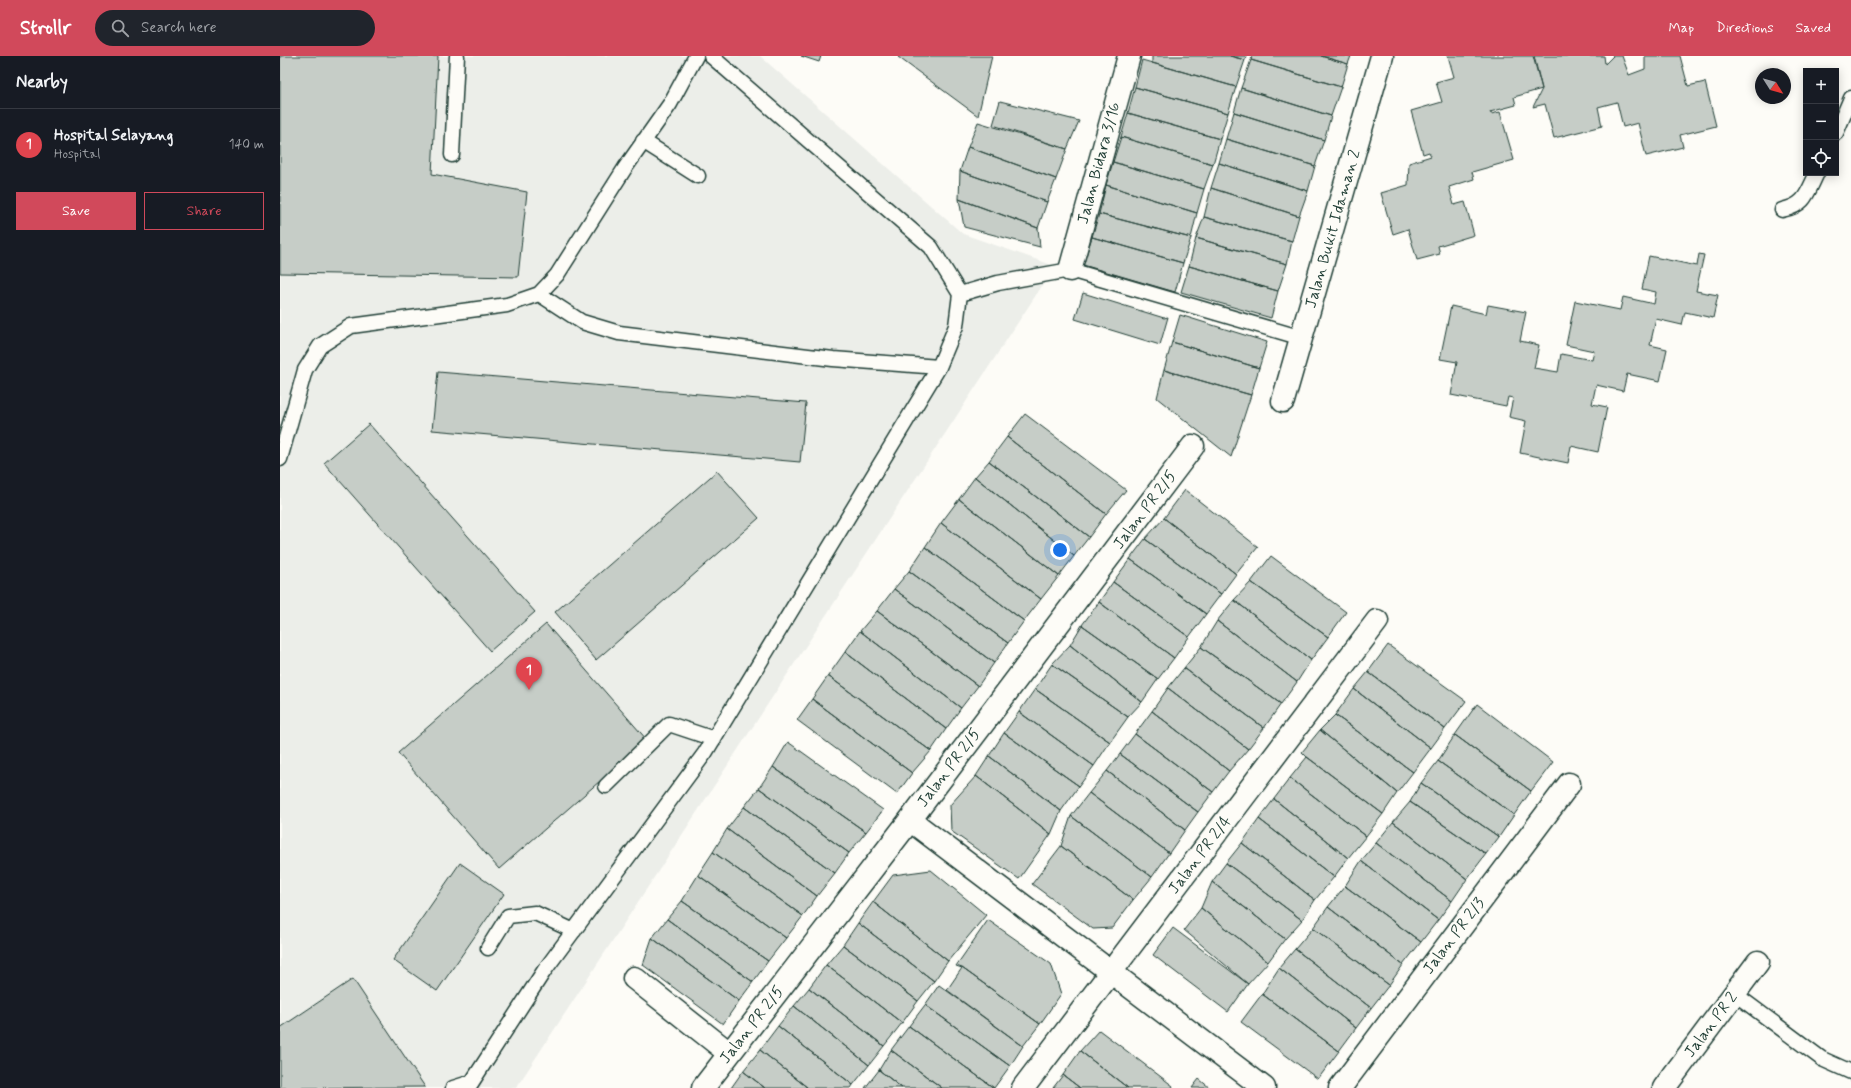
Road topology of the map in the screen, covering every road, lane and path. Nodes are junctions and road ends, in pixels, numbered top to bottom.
1 (457, 56) edge
2 (696, 56) edge
3 (711, 56) edge
4 (1129, 56) edge
5 (1382, 56) edge
6 (1851, 98) edge
7 (1839, 126) edge
8 (644, 141) junction
9 (452, 155) dead end
10 (698, 176) dead end
11 (1815, 176) edge
12 (1782, 210) dead end
13 (1070, 270) junction
14 (539, 294) junction
15 (960, 294) junction
16 (1302, 338) junction
17 (939, 367) junction
18 (1283, 401) dead end
19 (1193, 446) dead end
20 (280, 459) edge
21 (1377, 621) dead end
22 (714, 739) junction
23 (1569, 784) dead end
24 (606, 786) dead end
25 (910, 820) junction
26 (574, 931) junction
27 (488, 948) dead end
28 (1758, 962) dead end
29 (1111, 972) junction
30 (634, 978) dead end
31 (1735, 994) junction
32 (730, 1053) junction
33 (1851, 1072) edge
34 (470, 1085) edge
35 (453, 1088) edge
36 (703, 1088) edge
37 (1023, 1088) edge
38 (1264, 1088) edge
39 (1340, 1088) edge
40 (1664, 1088) edge

1 - 9 lane
2 - 8 lane
3 - 15 lane
4 - 13 street, Jalan Bidara 3/16
5 - 16 street, Jalan Bukit Idaman 2
6 - 7 lane
8 - 10 lane
8 - 14 lane
11 - 12 lane
13 - 15 lane
13 - 16 lane
14 - 17 lane
14 - 20 lane
15 - 17 lane
16 - 18 street, Jalan Bukit Idaman 2
17 - 22 lane
19 - 25 street, Jalan PR 2/5
21 - 29 street, Jalan PR 2/4
22 - 24 lane
22 - 26 lane
23 - 39 street, Jalan PR 2/3
25 - 29 street
25 - 32 street, Jalan PR 2/5
26 - 27 lane
26 - 34 lane
28 - 31 street, Jalan PR 2
29 - 37 street, Jalan PR 2/4
29 - 38 street
30 - 32 street
31 - 33 lane
31 - 40 street, Jalan PR 2
32 - 36 street, Jalan PR 2/5
34 - 35 lane

